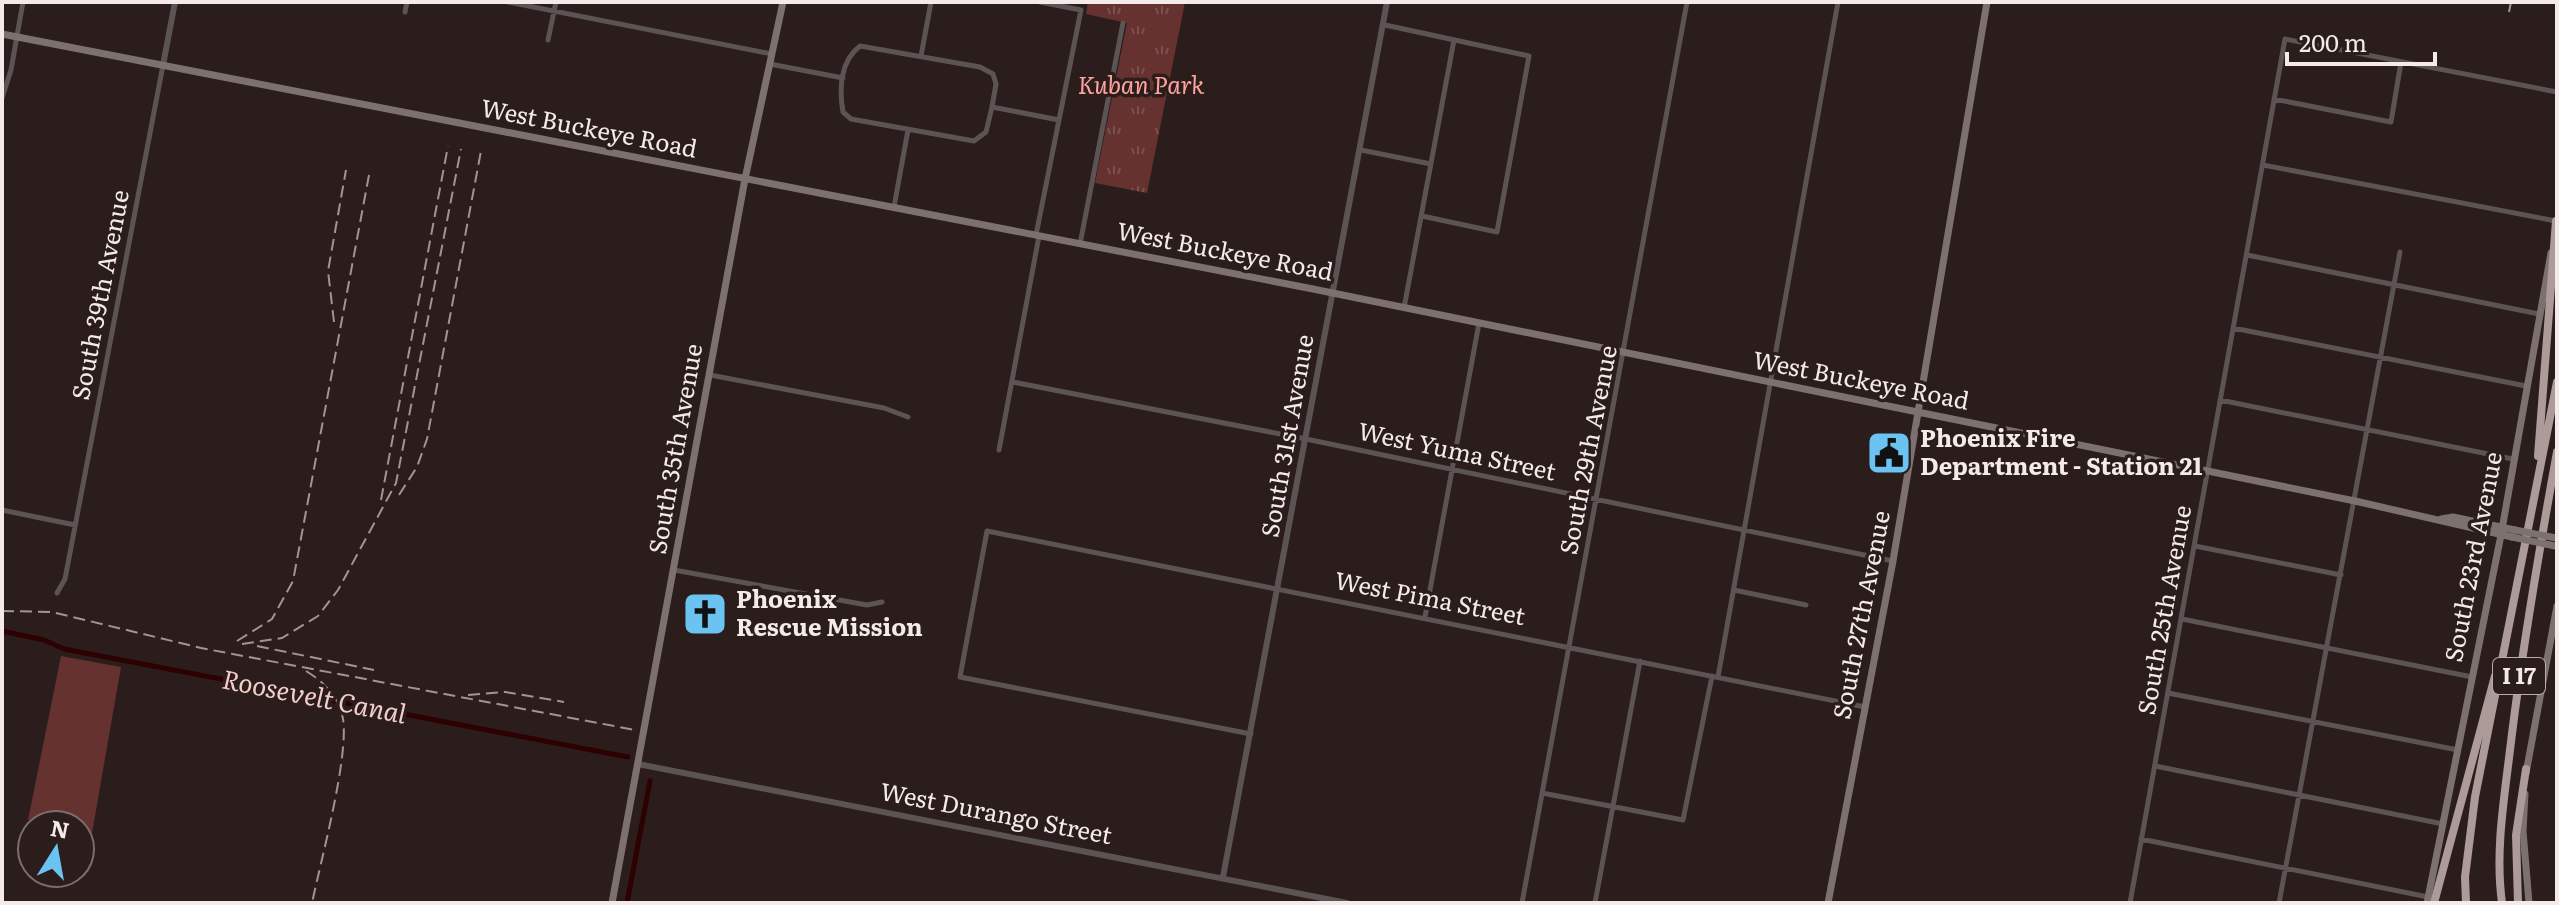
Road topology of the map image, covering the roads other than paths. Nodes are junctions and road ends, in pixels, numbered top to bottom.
1 (23, 2) edge
2 (175, 2) edge
3 (407, 2) edge
4 (508, 2) edge
5 (556, 2) edge
6 (783, 2) edge
7 (931, 2) edge
8 (1040, 2) edge
9 (1387, 2) edge
10 (1687, 2) edge
11 (1838, 2) edge
12 (1987, 2) edge
13 (554, 11) junction
14 (405, 12) dead end
15 (1123, 23) dead end
16 (1385, 25) junction
17 (2, 34) edge
18 (17, 37) junction
19 (548, 40) dead end
20 (1454, 40) junction
21 (772, 54) junction
22 (920, 57) junction
23 (2401, 62) junction
24 (770, 64) junction
25 (163, 65) junction
26 (843, 78) junction
27 (2557, 92) edge
28 (2, 98) edge
29 (2274, 99) junction
30 (992, 107) junction
31 (1059, 120) junction
32 (908, 130) junction
33 (1361, 150) junction
34 (1431, 164) junction
35 (2263, 165) junction
36 (745, 179) junction
37 (894, 207) junction
38 (1422, 216) junction
39 (2557, 220) edge
40 (1038, 236) junction
41 (1080, 244) junction
42 (2400, 252) dead end
43 (2247, 255) junction
44 (2394, 285) junction
45 (1333, 293) junction
46 (1404, 308) junction
47 (2539, 314) junction
48 (1479, 323) junction
49 (2233, 328) junction
50 (1625, 353) junction
51 (2380, 357) junction
52 (710, 375) junction
53 (1013, 382) junction
54 (2557, 382) edge
55 (1771, 384) junction
56 (2526, 386) junction
57 (2220, 400) junction
58 (1917, 413) junction
59 (908, 417) dead end
60 (2367, 429) junction
61 (1306, 439) junction
62 (999, 450) dead end
63 (2557, 452) edge
64 (2513, 459) junction
65 (1452, 470) junction
66 (2208, 472) junction
67 (2536, 492) junction
68 (1598, 500) junction
69 (2355, 501) junction
70 (2, 510) edge
71 (75, 525) junction
72 (1744, 530) junction
73 (2501, 531) junction
74 (2556, 542) edge
75 (2195, 546) junction
76 (1893, 561) junction
77 (674, 570) junction
78 (2341, 575) junction
79 (1276, 586) junction
80 (1734, 590) junction
81 (57, 593) dead end
82 (882, 602) dead end
83 (1806, 605) dead end
84 (2557, 606) edge
85 (1425, 617) junction
86 (2182, 619) junction
87 (1571, 646) junction
88 (2327, 649) junction
89 (2505, 653) junction
90 (1640, 661) junction
91 (1715, 676) junction
92 (2472, 677) junction
93 (2168, 693) junction
94 (1865, 707) junction
95 (2314, 721) junction
96 (1251, 734) junction
97 (2458, 750) junction
98 (638, 764) junction
99 (2155, 766) junction
100 (2526, 769) junction
101 (1542, 793) junction
102 (2300, 795) junction
103 (1612, 807) junction
104 (2443, 824) junction
105 (2141, 839) junction
106 (2286, 868) junction
107 (1223, 877) junction
108 (2430, 901) edge
109 (612, 903) edge
110 (1347, 903) edge
111 (1522, 903) edge
112 (1595, 903) edge
113 (1828, 903) edge
114 (2130, 903) edge
115 (2279, 903) edge
116 (2466, 903) edge
117 (2502, 903) edge
118 (2518, 903) edge
119 (2529, 903) edge

1 - 18 street
2 - 25 street, South 39th Avenue
3 - 14 street
4 - 13 street
5 - 13 street
6 - 21 main road, South 35th Avenue
7 - 22 street
8 - 31 street
9 - 16 street, South 31st Avenue
10 - 50 street, South 29th Avenue
11 - 55 street
12 - 58 main road, South 27th Avenue
13 - 19 street
13 - 21 street
15 - 41 street
16 - 20 street
16 - 33 street, South 31st Avenue
17 - 18 main road, West Buckeye Road
18 - 25 main road, West Buckeye Road
18 - 28 street
20 - 34 street
20 - 38 street
21 - 24 main road, South 35th Avenue
22 - 26 street
22 - 30 street
23 - 27 street
23 - 29 street, South 25th Avenue
23 - 29 street
24 - 26 street
24 - 36 main road, South 35th Avenue
25 - 36 main road, West Buckeye Road
25 - 71 street, South 39th Avenue
26 - 32 street
29 - 35 street, South 25th Avenue
30 - 31 street
30 - 32 street
31 - 40 street
32 - 37 street
33 - 34 street
33 - 45 street, South 31st Avenue
34 - 38 street
35 - 39 street
35 - 43 street, South 25th Avenue
36 - 37 main road, West Buckeye Road
36 - 52 main road, South 35th Avenue
37 - 40 main road, West Buckeye Road
38 - 46 street
39 - 47 main road, South 23rd Avenue
39 - 67 highway
40 - 41 main road, West Buckeye Road
40 - 53 street
41 - 45 main road, West Buckeye Road
42 - 44 street
43 - 44 street
43 - 49 street, South 25th Avenue
44 - 47 street
44 - 51 street
45 - 46 main road, West Buckeye Road
45 - 61 street, South 31st Avenue
46 - 48 main road, West Buckeye Road
47 - 56 main road, South 23rd Avenue
48 - 50 main road, West Buckeye Road
48 - 65 street
49 - 51 street
49 - 57 street, South 25th Avenue
50 - 55 main road, West Buckeye Road
50 - 68 street, South 29th Avenue
51 - 56 street
51 - 60 street
52 - 59 street
52 - 77 main road, South 35th Avenue
53 - 61 street, West Yuma Street
53 - 62 street
54 - 67 highway, I 17
55 - 58 main road, West Buckeye Road
55 - 72 street
56 - 64 main road, South 23rd Avenue
57 - 60 street
57 - 66 street, South 25th Avenue
58 - 66 main road, West Buckeye Road
58 - 76 main road, South 27th Avenue
60 - 64 street
60 - 69 street
61 - 65 street, West Yuma Street
61 - 79 street, South 31st Avenue
63 - 117 highway, I 17
64 - 73 main road, South 23rd Avenue
65 - 68 street, West Yuma Street
65 - 85 street
66 - 69 main road, West Buckeye Road
66 - 75 street, South 25th Avenue
67 - 89 highway, I 17
68 - 72 street, West Yuma Street
68 - 87 street, South 29th Avenue
69 - 73 main road, West Buckeye Road
69 - 78 street
70 - 71 street
71 - 81 street, South 39th Avenue
72 - 76 street, West Yuma Street
72 - 80 street
73 - 74 main road, West Buckeye Road, bridge
73 - 92 main road, South 23rd Avenue
75 - 78 street
75 - 86 street, South 25th Avenue
76 - 94 main road, South 27th Avenue
77 - 82 street
77 - 98 main road, South 35th Avenue
78 - 88 street
79 - 85 street, West Pima Street
79 - 96 street, South 31st Avenue
79 - 96 street, West Pima Street
80 - 83 street
80 - 91 street
84 - 100 main road
85 - 87 street, West Pima Street
86 - 88 street
86 - 93 street, South 25th Avenue
87 - 90 street, West Pima Street
87 - 101 street, South 29th Avenue
88 - 92 street
88 - 95 street
89 - 108 highway
89 - 116 highway, I 17
90 - 91 street, West Pima Street
90 - 103 street
91 - 94 street, West Pima Street
91 - 103 street
92 - 97 main road, South 23rd Avenue
93 - 95 street
93 - 99 street, South 25th Avenue
94 - 113 main road, South 27th Avenue
95 - 97 street
95 - 102 street
96 - 107 street, South 31st Avenue
97 - 104 main road, South 23rd Avenue
98 - 107 street, West Durango Street
98 - 109 main road, South 35th Avenue
99 - 102 street
99 - 105 street, South 25th Avenue
100 - 118 highway
100 - 119 main road
101 - 103 street
101 - 111 street, South 29th Avenue
102 - 104 street
102 - 106 street
103 - 112 street
104 - 108 main road, South 23rd Avenue
105 - 106 street
105 - 114 street, South 25th Avenue
106 - 108 street
106 - 115 street
107 - 110 street, West Durango Street

